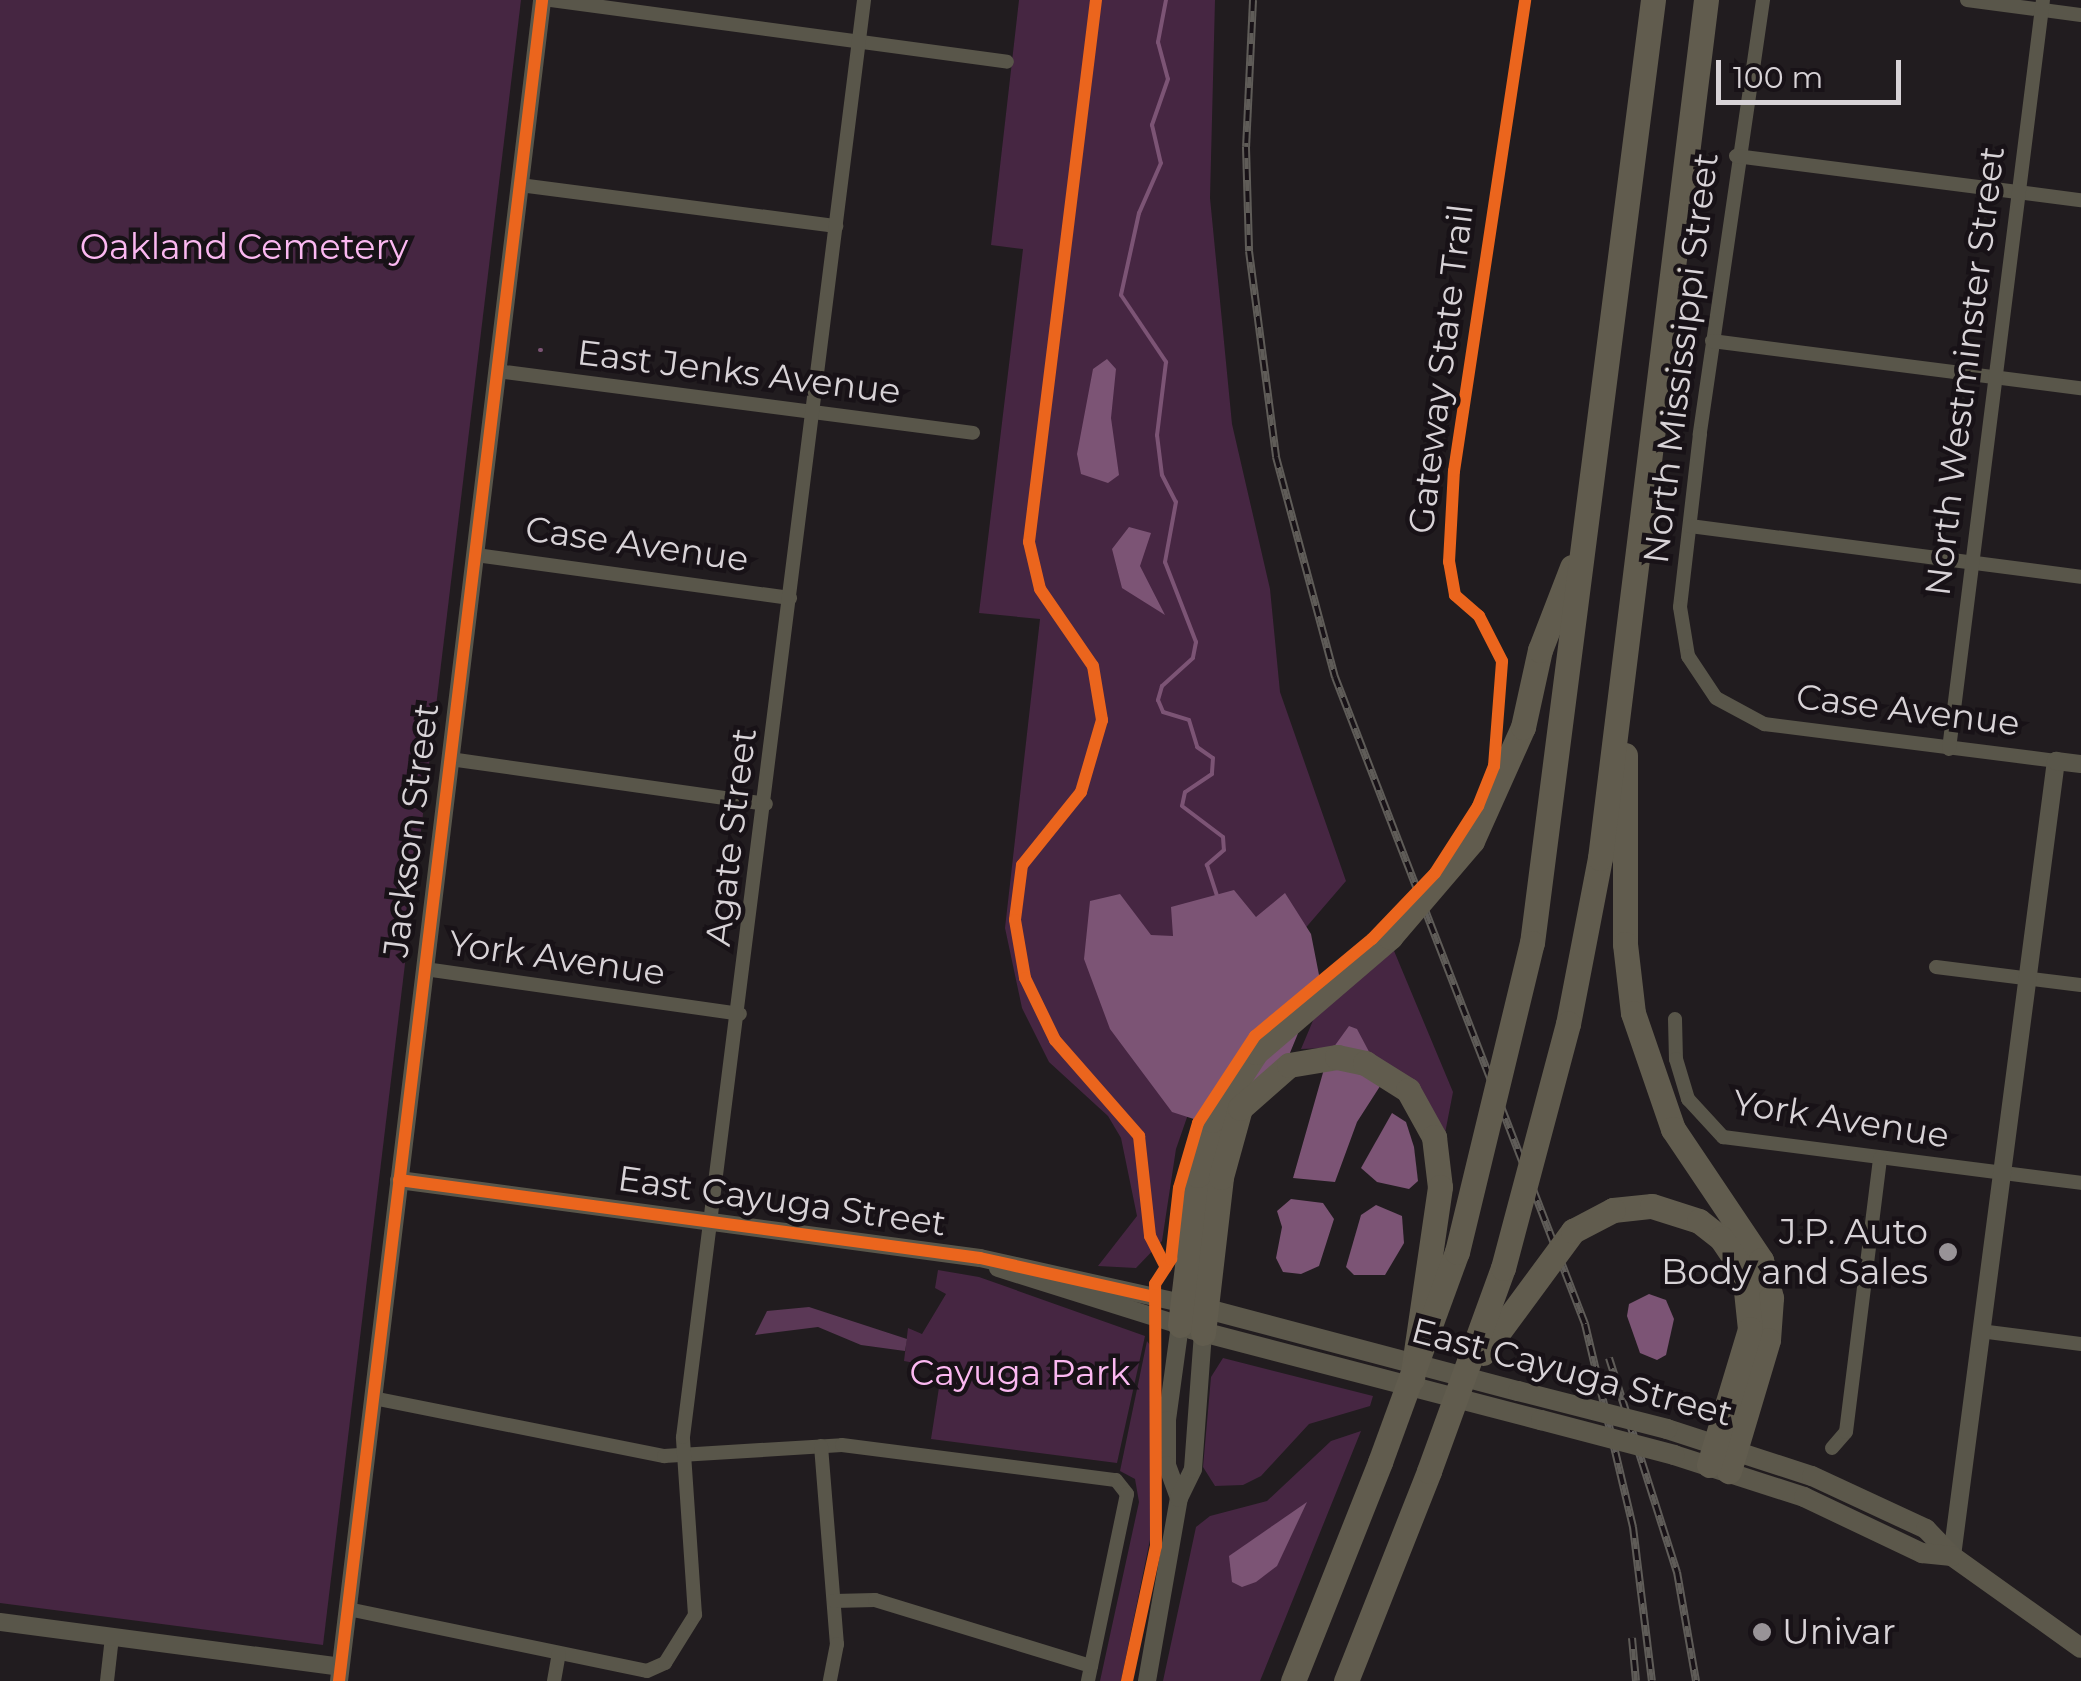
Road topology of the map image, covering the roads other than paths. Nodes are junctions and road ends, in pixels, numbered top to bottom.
1 (542, 0) edge
2 (551, 0) edge
3 (864, 0) edge
4 (1652, 0) edge
5 (1709, 0) edge
6 (1763, 0) edge
7 (1967, 0) edge
8 (2043, 5) edge
9 (2081, 15) edge
10 (858, 42) junction
11 (1007, 62) dead end
12 (1736, 156) junction
13 (520, 184) junction
14 (2018, 194) junction
15 (2081, 200) edge
16 (836, 226) junction
17 (1712, 341) junction
18 (497, 371) junction
19 (1995, 379) junction
20 (2081, 388) edge
21 (814, 413) junction
22 (972, 433) dead end
23 (1690, 526) junction
24 (1586, 530) junction
25 (476, 555) junction
26 (1974, 565) junction
27 (2081, 577) edge
28 (790, 598) junction
29 (1628, 640) junction
30 (1730, 709) joint
31 (1949, 749) junction
32 (450, 760) junction
33 (2056, 761) junction
34 (2081, 764) edge
35 (766, 804) junction
36 (1936, 967) dead end
37 (425, 969) junction
38 (2026, 978) junction
39 (2081, 985) edge
40 (740, 1014) junction
41 (1675, 1019) dead end
42 (1880, 1158) junction
43 (2002, 1174) junction
44 (1210, 1176) junction
45 (400, 1180) junction
46 (2081, 1183) edge
47 (714, 1222) junction
48 (1193, 1318) junction
49 (1980, 1331) junction
50 (2081, 1344) edge
51 (1412, 1379) junction
52 (1461, 1386) junction
53 (373, 1398) junction
54 (821, 1446) junction
55 (1832, 1448) dead end
56 (684, 1456) junction
57 (1723, 1457) junction
58 (1179, 1498) junction
59 (1952, 1556) junction
60 (834, 1601) junction
61 (348, 1609) junction
62 (0, 1622) edge
63 (112, 1637) junction
64 (2081, 1648) edge
65 (559, 1653) junction
66 (340, 1674) edge
67 (1089, 1674) edge
68 (107, 1681) edge
69 (554, 1681) edge
70 (830, 1681) edge
71 (1147, 1681) edge
72 (1294, 1681) edge
73 (1346, 1681) edge

1 - 13 street, Jackson Street
2 - 10 street
3 - 10 street, Agate Street
4 - 24 highway
5 - 29 highway
6 - 12 street, North Mississippi Street
7 - 8 street
8 - 9 street
8 - 14 street, North Westminster Street
10 - 11 street
10 - 16 street, Agate Street
12 - 14 street
12 - 17 street, North Mississippi Street
13 - 16 street
13 - 18 street, Jackson Street
14 - 15 street
14 - 19 street, North Westminster Street
16 - 21 street, Agate Street
17 - 19 street
17 - 23 street, North Mississippi Street
18 - 21 street, East Jenks Avenue
18 - 25 street, Jackson Street
19 - 20 street
19 - 26 street, North Westminster Street
21 - 22 street, East Jenks Avenue
21 - 28 street, Agate Street
23 - 26 street
23 - 30 street, North Mississippi Street
24 - 44 highway, bridge
24 - 51 highway, bridge
25 - 28 street, Case Avenue
25 - 32 street, Jackson Street
26 - 27 street
26 - 31 street, North Westminster Street
28 - 35 street, Agate Street
29 - 52 highway, bridge
29 - 57 highway
30 - 31 street, Case Avenue
31 - 33 street, Case Avenue
32 - 35 street
32 - 37 street, Jackson Street
33 - 34 street, Case Avenue
33 - 38 street
35 - 40 street, Agate Street
36 - 38 street
37 - 40 street, York Avenue
37 - 45 street, Jackson Street
38 - 39 street
38 - 43 street
40 - 47 street, Agate Street
41 - 42 street, York Avenue
42 - 43 street, York Avenue
42 - 55 street
43 - 46 street, York Avenue
43 - 49 street
44 - 48 highway
44 - 51 highway, bridge
45 - 47 street, East Cayuga Street
45 - 53 street, Jackson Street
47 - 48 street, East Cayuga Street
47 - 56 street, Agate Street
48 - 57 main road, East Cayuga Street, bridge
48 - 57 main road, East Cayuga Street, bridge
48 - 58 street
48 - 58 street
49 - 50 street
49 - 59 street
51 - 72 highway, bridge
52 - 57 highway, bridge
52 - 73 highway, bridge
53 - 56 street
53 - 61 street, Jackson Street
54 - 56 street
54 - 60 street
54 - 67 street
56 - 65 street, Agate Street
57 - 59 main road, East Cayuga Street
57 - 59 main road, East Cayuga Street
58 - 71 street
59 - 64 main road, East Cayuga Street
60 - 67 street
60 - 70 street
61 - 65 street
61 - 66 street, Jackson Street
62 - 63 street
63 - 66 street
63 - 68 street
65 - 69 street

